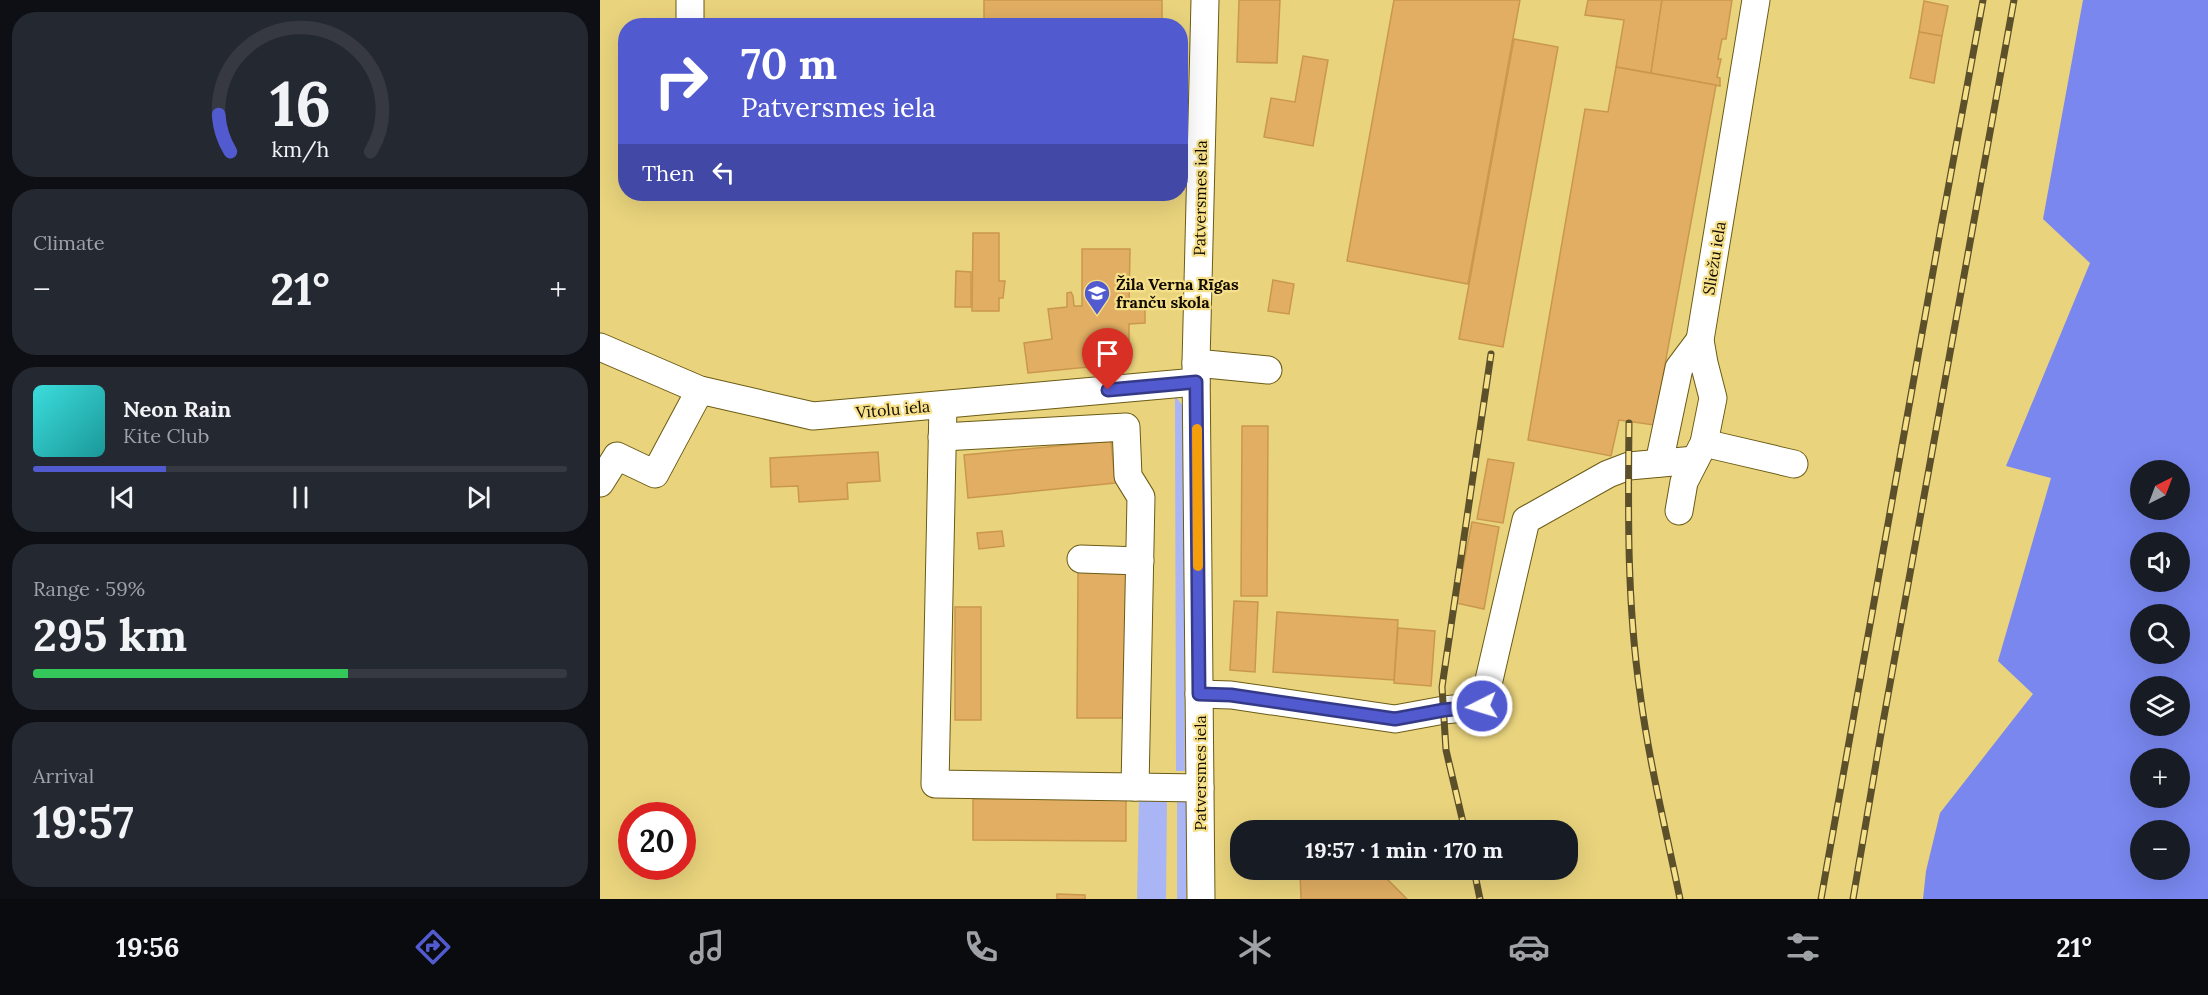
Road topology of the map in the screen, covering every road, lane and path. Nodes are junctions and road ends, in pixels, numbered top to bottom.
1 (690, 0) edge
2 (1206, 0) edge
3 (1756, 0) edge
4 (690, 18) edge
5 (1191, 125) edge
6 (1700, 340) junction
7 (600, 347) edge
8 (1268, 370) dead end
9 (1196, 373) junction
10 (700, 390) junction
11 (943, 405) junction
12 (942, 437) junction
13 (1699, 452) junction
14 (1659, 463) junction
15 (1794, 464) dead end
16 (600, 483) edge
17 (1678, 511) dead end
18 (1081, 559) dead end
19 (1140, 561) junction
20 (1199, 694) junction
21 (1135, 787) junction
22 (1200, 788) junction
23 (1200, 899) edge

1 - 4 street
2 - 5 street, Patversmes iela
3 - 6 street, Sliežu iela
5 - 9 street, Patversmes iela
6 - 13 street, Sliežu iela
6 - 14 street
7 - 10 street, Vītolu iela
8 - 9 street, Vītolu iela
9 - 11 street, Vītolu iela
9 - 20 street, Patversmes iela
10 - 11 street, Vītolu iela
10 - 16 street
11 - 12 street
12 - 19 street
12 - 21 street
13 - 14 street
13 - 15 street
13 - 17 street, Sliežu iela
14 - 20 street
18 - 19 street
19 - 21 street
20 - 22 street, Patversmes iela
21 - 22 street
22 - 23 street, Patversmes iela

